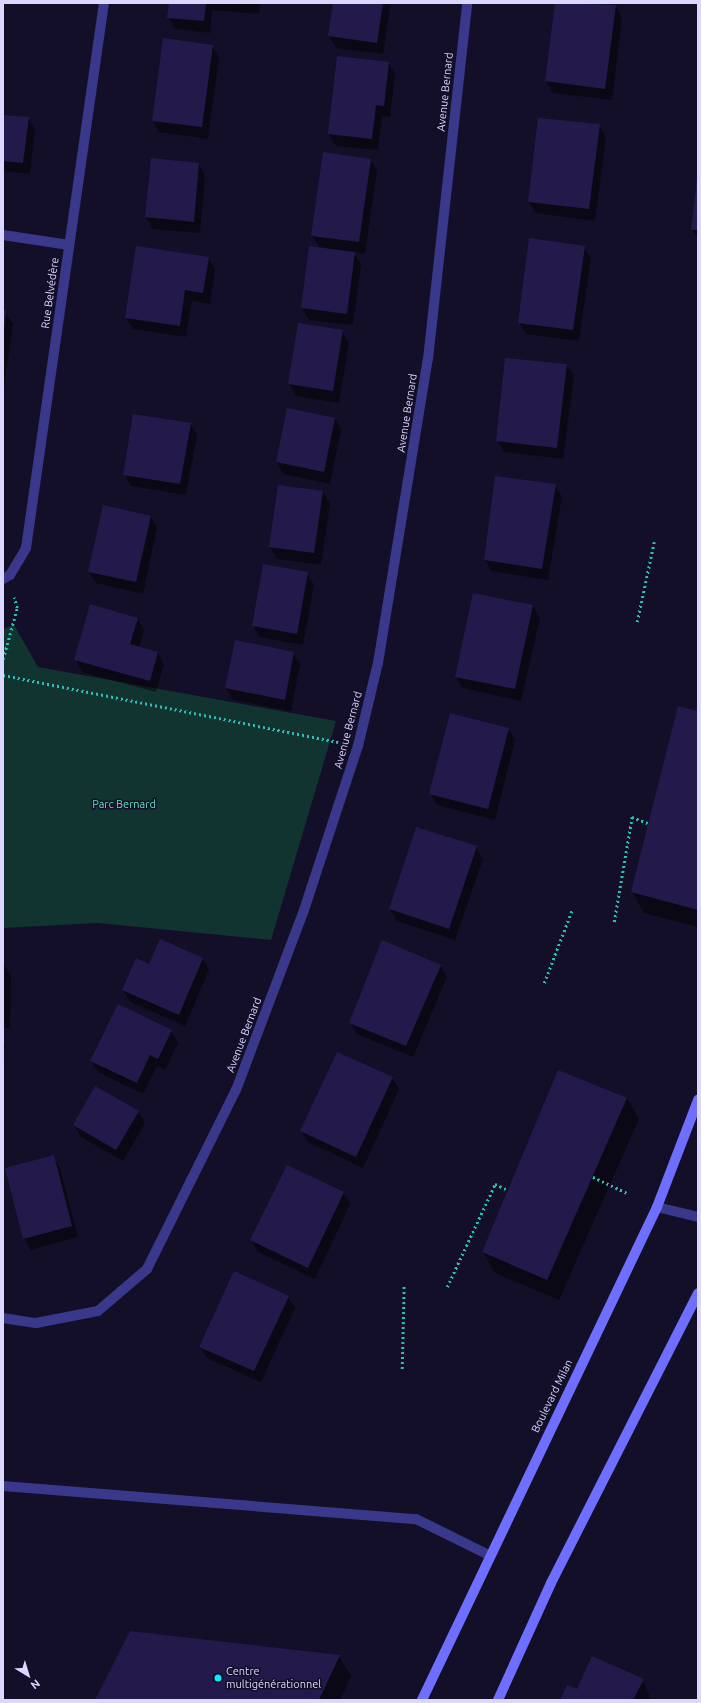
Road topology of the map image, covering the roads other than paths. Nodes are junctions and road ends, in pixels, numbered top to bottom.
1 (104, 3) edge
2 (467, 3) edge
3 (3, 235) edge
4 (69, 245) junction
5 (6, 577) edge
6 (698, 1100) edge
7 (657, 1207) junction
8 (698, 1217) edge
9 (698, 1292) edge
10 (3, 1318) edge
11 (3, 1486) edge
12 (489, 1555) junction
13 (422, 1700) edge
14 (498, 1700) edge

1 - 4 street, Rue Belvédère
2 - 10 street, Avenue Bernard
3 - 4 street
4 - 5 street, Rue Belvédère
6 - 7 main road, Boulevard Milan
7 - 8 street
7 - 12 main road, Boulevard Milan
9 - 14 main road
11 - 12 street
12 - 13 main road, Boulevard Milan

